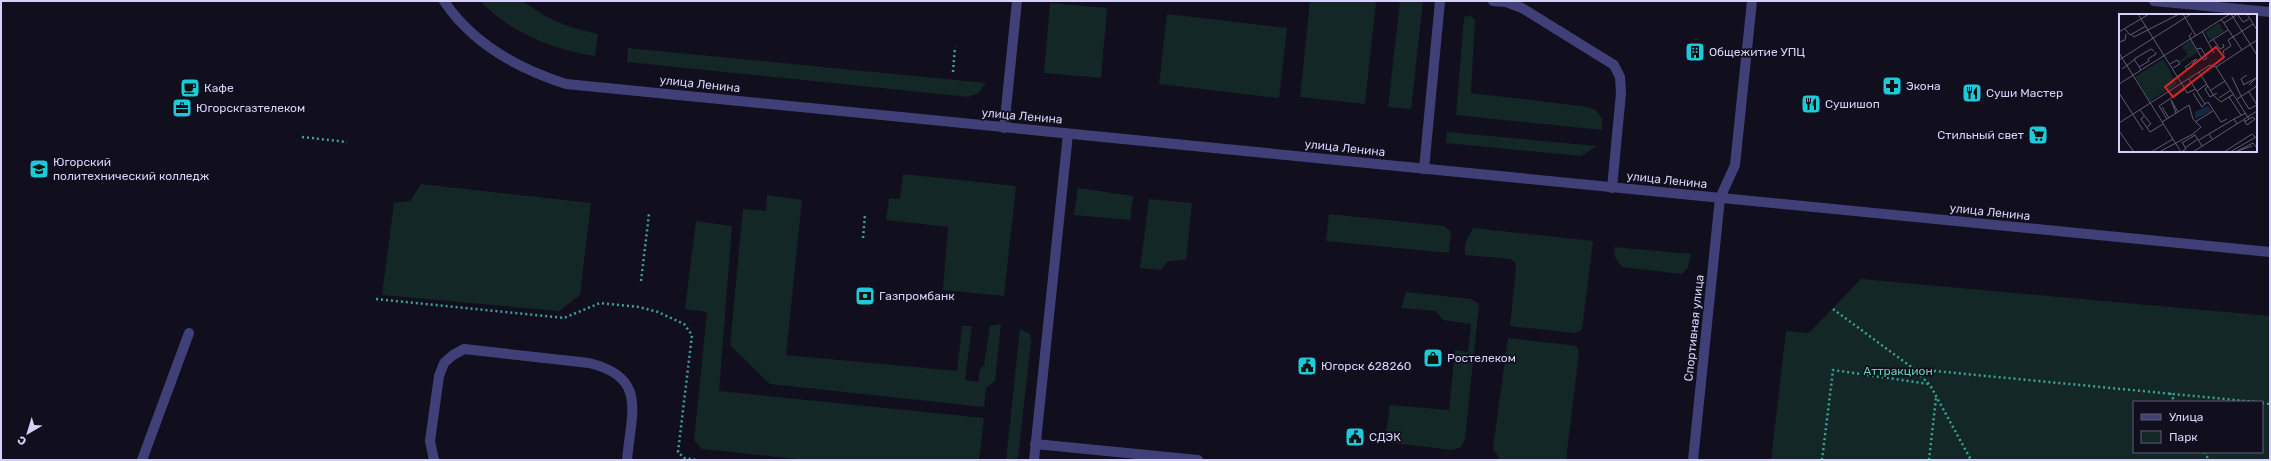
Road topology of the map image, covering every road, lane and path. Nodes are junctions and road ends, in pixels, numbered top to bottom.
1 (444, 1) edge
2 (1017, 1) edge
3 (1440, 1) edge
4 (1493, 1) edge
5 (1752, 1) edge
6 (2154, 1) edge
7 (2270, 12) edge
8 (955, 47) dead end
9 (953, 72) dead end
10 (1004, 128) junction
11 (1068, 134) junction
12 (302, 137) dead end
13 (347, 142) dead end
14 (1424, 169) junction
15 (1612, 188) junction
16 (1720, 198) junction
17 (649, 214) dead end
18 (865, 215) dead end
19 (863, 238) dead end
20 (2270, 252) edge
21 (641, 281) dead end
22 (1833, 309) dead end
23 (189, 333) dead end
24 (1914, 369) junction
25 (1930, 385) junction
26 (2169, 392) junction
27 (1936, 397) junction
28 (2174, 401) edge
29 (2247, 401) edge
30 (1035, 444) junction
31 (1132, 456) edge
32 (142, 460) edge
33 (434, 460) edge
34 (627, 460) edge
35 (1034, 460) edge
36 (1198, 460) edge
37 (1693, 460) edge
38 (1822, 460) edge
39 (1929, 460) edge
40 (1971, 460) edge

1 - 10 street, улица Ленина
2 - 10 street
3 - 14 street
4 - 15 street
5 - 16 street, Спортивная улица
6 - 7 street
8 - 9 path
10 - 11 street, улица Ленина
11 - 14 street, улица Ленина
11 - 30 street
12 - 13 path
14 - 15 street, улица Ленина
15 - 16 street, улица Ленина
16 - 20 street, улица Ленина
16 - 37 street, Спортивная улица
17 - 21 path
18 - 19 path
22 - 24 path
23 - 32 street
24 - 25 path
24 - 26 path
25 - 27 path
25 - 38 path
26 - 28 path
26 - 29 path
27 - 39 path
27 - 40 path
30 - 31 street
30 - 35 street
31 - 36 street
33 - 34 street

